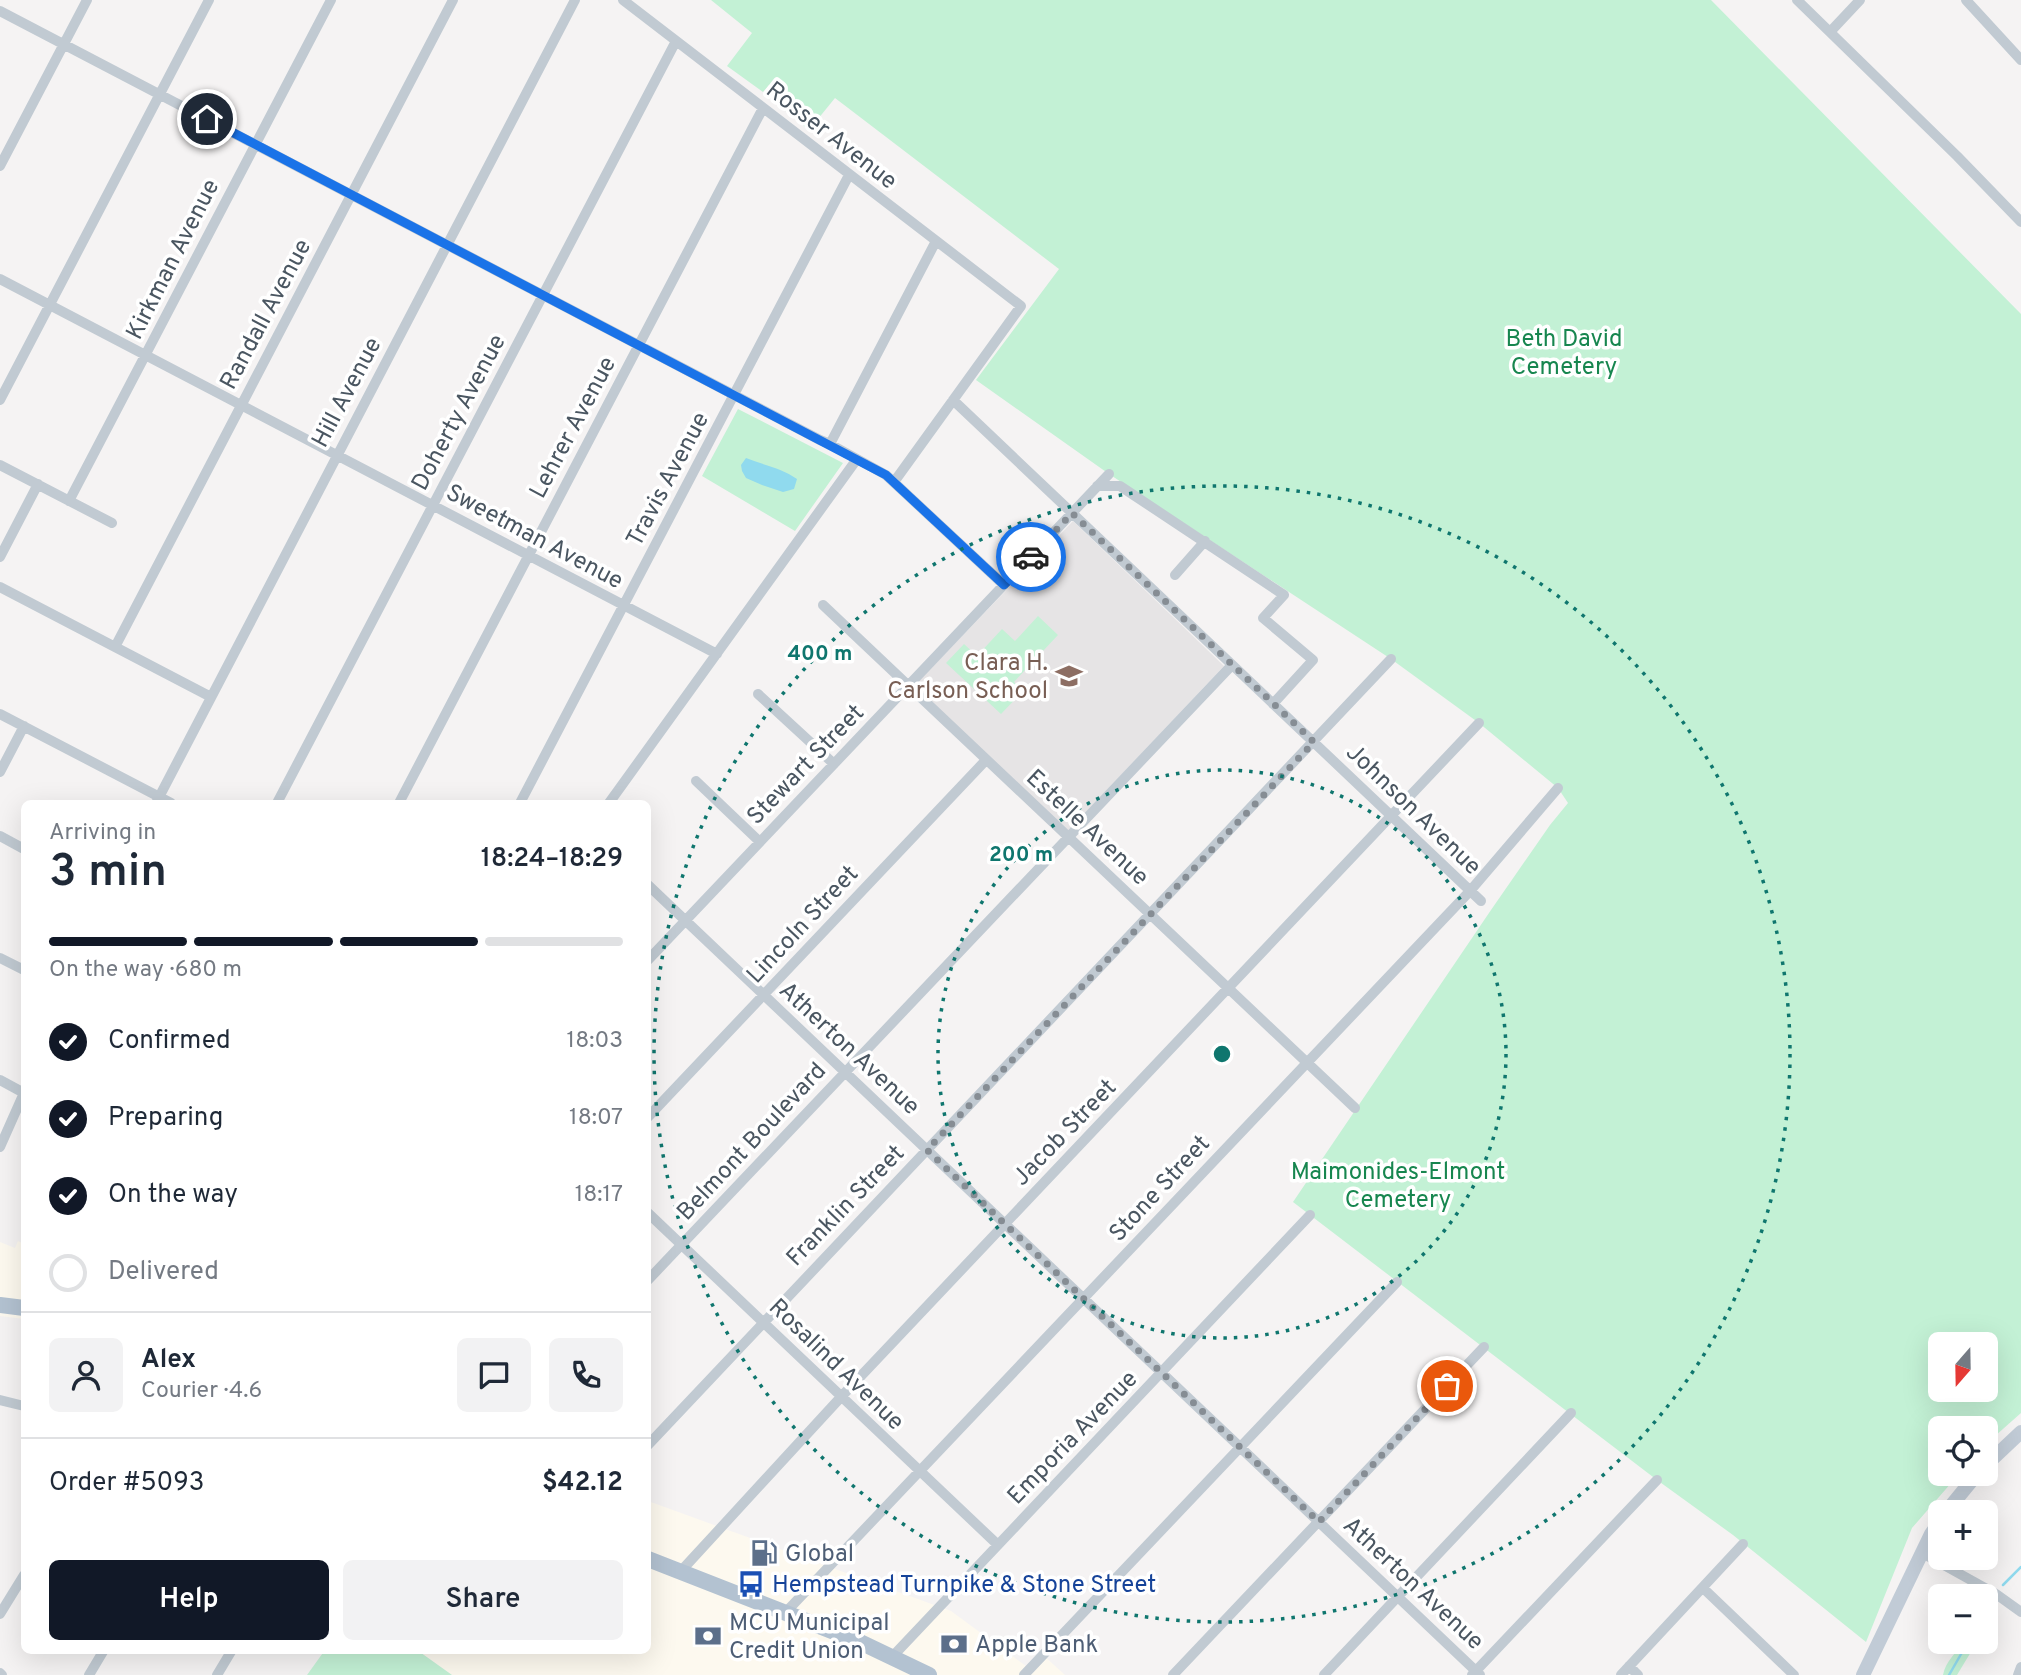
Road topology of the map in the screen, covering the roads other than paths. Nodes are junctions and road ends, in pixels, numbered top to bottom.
1 (87, 0) edge
2 (209, 0) edge
3 (331, 0) edge
4 (453, 0) edge
5 (575, 0) edge
6 (623, 0) edge
7 (1797, 0) edge
8 (1860, 0) edge
9 (1966, 0) edge
10 (0, 11) edge
11 (1830, 32) junction
12 (676, 41) junction
13 (64, 44) junction
14 (2021, 60) edge
15 (159, 94) junction
16 (762, 108) junction
17 (255, 144) junction
18 (4, 147) edge
19 (0, 166) edge
20 (849, 175) junction
21 (351, 194) junction
22 (2021, 222) edge
23 (936, 241) junction
24 (447, 244) junction
25 (0, 279) edge
26 (543, 295) junction
27 (50, 305) junction
28 (639, 344) junction
29 (145, 355) junction
30 (734, 395) junction
31 (0, 400) edge
32 (953, 400) junction
33 (241, 405) junction
34 (830, 444) junction
35 (337, 455) junction
36 (857, 459) junction
37 (0, 465) edge
38 (1109, 474) dead end
39 (894, 482) junction
40 (38, 484) junction
41 (1097, 486) junction
42 (69, 501) junction
43 (433, 506) junction
44 (1072, 513) junction
45 (112, 523) dead end
46 (1205, 541) junction
47 (528, 556) junction
48 (0, 557) edge
49 (1175, 575) dead end
50 (1004, 585) junction
51 (0, 587) edge
52 (822, 605) dead end
53 (624, 606) junction
54 (115, 647) junction
55 (717, 654) junction
56 (1391, 659) dead end
57 (1232, 665) junction
58 (908, 686) junction
59 (758, 694) dead end
60 (211, 697) junction
61 (1273, 704) junction
62 (0, 714) edge
63 (1479, 723) dead end
64 (24, 726) junction
65 (1314, 742) junction
66 (986, 760) junction
67 (834, 764) junction
68 (0, 772) edge
69 (696, 781) dead end
70 (1558, 788) dead end
71 (158, 800) edge
72 (279, 800) edge
73 (401, 800) edge
74 (522, 800) edge
75 (611, 800) edge
76 (1392, 816) junction
77 (0, 836) edge
78 (1068, 837) junction
79 (760, 842) junction
80 (21, 847) edge
81 (651, 888) edge
82 (1470, 891) junction
83 (1481, 901) dead end
84 (1150, 914) junction
85 (685, 921) junction
86 (651, 957) edge
87 (0, 958) edge
88 (21, 968) edge
89 (1228, 989) junction
90 (763, 995) junction
91 (1307, 1063) junction
92 (845, 1072) junction
93 (0, 1080) edge
94 (21, 1091) edge
95 (21, 1100) edge
96 (1355, 1108) dead end
97 (651, 1114) edge
98 (0, 1147) edge
99 (927, 1150) junction
100 (1310, 1215) dead end
101 (651, 1216) edge
102 (1005, 1224) junction
103 (681, 1245) junction
104 (651, 1277) edge
105 (1397, 1282) dead end
106 (1083, 1299) junction
107 (0, 1305) edge
108 (21, 1308) edge
109 (763, 1322) junction
110 (1484, 1347) dead end
111 (1162, 1373) junction
112 (841, 1397) junction
113 (0, 1400) edge
114 (21, 1405) edge
115 (1571, 1413) dead end
116 (2021, 1432) edge
117 (651, 1441) edge
118 (1241, 1447) junction
119 (1998, 1454) edge
120 (919, 1471) junction
121 (1657, 1480) dead end
122 (1967, 1486) edge
123 (1956, 1500) edge
124 (1319, 1522) junction
125 (1928, 1543) edge
126 (1743, 1544) dead end
127 (998, 1545) junction
128 (1922, 1553) junction
129 (651, 1560) edge
130 (681, 1571) junction
131 (21, 1580) edge
132 (1703, 1588) junction
133 (1397, 1596) junction
134 (2021, 1612) edge
135 (785, 1613) junction
136 (0, 1614) edge
137 (102, 1654) edge
138 (230, 1654) edge
139 (892, 1657) junction
140 (1629, 1666) junction
141 (2021, 1667) edge
142 (1476, 1673) edge
143 (89, 1675) edge
144 (217, 1675) edge
145 (929, 1675) edge
146 (1024, 1675) edge
147 (1173, 1675) edge
148 (1324, 1675) edge
149 (1621, 1675) edge
150 (1638, 1675) edge
151 (1794, 1675) edge
152 (1863, 1675) edge
153 (2018, 1675) edge

1 - 13 street
2 - 15 street
3 - 17 street, Kirkman Avenue
4 - 21 street, Randall Avenue
5 - 24 street, Hill Avenue
6 - 12 street, Rosser Avenue
7 - 11 street
8 - 11 street
9 - 14 street
10 - 13 street
11 - 22 street
12 - 16 street, Rosser Avenue
12 - 26 street, Doherty Avenue
13 - 15 street
13 - 18 street
15 - 17 street
15 - 27 street
16 - 20 street, Rosser Avenue
16 - 28 street, Lehrer Avenue
17 - 21 street
17 - 29 street, Kirkman Avenue
18 - 19 street
20 - 23 street, Rosser Avenue
20 - 30 street, Travis Avenue
21 - 24 street
21 - 33 street, Randall Avenue
23 - 32 street, Rosser Avenue
23 - 34 street
24 - 26 street
24 - 35 street, Hill Avenue
25 - 27 street, Sweetman Avenue
26 - 28 street
26 - 43 street, Doherty Avenue
27 - 29 street, Sweetman Avenue
27 - 31 street
28 - 30 street
28 - 47 street, Lehrer Avenue
29 - 33 street, Sweetman Avenue
29 - 42 street, Kirkman Avenue
30 - 34 street
30 - 53 street, Travis Avenue
32 - 39 street
32 - 44 street, Johnson Avenue
33 - 35 street, Sweetman Avenue
33 - 54 street, Randall Avenue
34 - 36 street
35 - 43 street, Sweetman Avenue
35 - 60 street, Hill Avenue
36 - 39 street
36 - 55 street
37 - 40 street
38 - 41 street, Stewart Street
39 - 50 street
40 - 42 street
40 - 48 street
41 - 44 street, Stewart Street
41 - 46 street
42 - 45 street
43 - 47 street, Sweetman Avenue
43 - 72 street, Doherty Avenue
44 - 50 street, Stewart Street
44 - 57 street, Johnson Avenue
46 - 49 street
46 - 61 street
47 - 53 street, Sweetman Avenue
47 - 73 street, Lehrer Avenue
50 - 58 street, Stewart Street
51 - 54 street
52 - 58 street, Estelle Avenue
53 - 55 street, Sweetman Avenue
53 - 74 street, Travis Avenue
54 - 60 street
55 - 75 street
56 - 65 street, Franklin Street
57 - 61 street, Johnson Avenue
57 - 78 street, Belmont Boulevard
58 - 66 street, Estelle Avenue
58 - 67 street, Stewart Street
59 - 67 street
60 - 71 street, Hill Avenue
61 - 65 street, Johnson Avenue
62 - 64 street
63 - 76 street, Jacob Street
64 - 68 street
64 - 71 street
65 - 76 street, Johnson Avenue
65 - 84 street, Franklin Street
66 - 78 street, Estelle Avenue
66 - 90 street, Lincoln Street
67 - 79 street, Stewart Street
69 - 79 street
70 - 82 street, Stone Street
76 - 82 street, Johnson Avenue
76 - 89 street, Jacob Street
77 - 80 street
78 - 84 street, Estelle Avenue
78 - 92 street, Belmont Boulevard
79 - 85 street, Stewart Street
81 - 85 street, Atherton Avenue
82 - 83 street, Johnson Avenue
82 - 91 street, Stone Street
84 - 89 street, Estelle Avenue
84 - 99 street, Franklin Street
85 - 86 street, Stewart Street
85 - 90 street, Atherton Avenue
87 - 88 street
89 - 91 street, Estelle Avenue
89 - 102 street, Jacob Street
90 - 92 street, Atherton Avenue
90 - 97 street, Lincoln Street
91 - 96 street, Estelle Avenue
91 - 106 street, Stone Street
92 - 99 street, Atherton Avenue
92 - 103 street, Belmont Boulevard
93 - 94 street
95 - 98 street
99 - 102 street, Atherton Avenue
99 - 109 street, Franklin Street
100 - 111 street, Emporia Avenue
101 - 103 street, Rosalind Avenue
102 - 106 street, Atherton Avenue
102 - 112 street, Jacob Street
103 - 104 street, Belmont Boulevard
103 - 109 street, Rosalind Avenue
105 - 118 street
106 - 111 street, Atherton Avenue
106 - 120 street, Stone Street
107 - 108 main road
109 - 112 street, Rosalind Avenue
109 - 117 street, Franklin Street
110 - 124 street
111 - 118 street, Atherton Avenue
111 - 127 street, Emporia Avenue
112 - 120 street, Rosalind Avenue
112 - 130 street, Jacob Street
113 - 114 street
115 - 133 street
116 - 119 main road
118 - 124 street, Atherton Avenue
118 - 146 street
120 - 127 street, Rosalind Avenue
120 - 135 street, Stone Street
121 - 142 street
122 - 123 main road
124 - 133 street, Atherton Avenue
124 - 147 street
125 - 128 main road
126 - 132 street
127 - 139 street, Emporia Avenue
128 - 134 street
128 - 152 main road
129 - 130 main road
130 - 135 main road
131 - 136 street
132 - 140 street
132 - 151 street
133 - 142 street, Atherton Avenue
133 - 148 street
135 - 139 main road
137 - 143 street
138 - 144 street
139 - 145 main road
140 - 149 street
140 - 150 street
141 - 153 street

